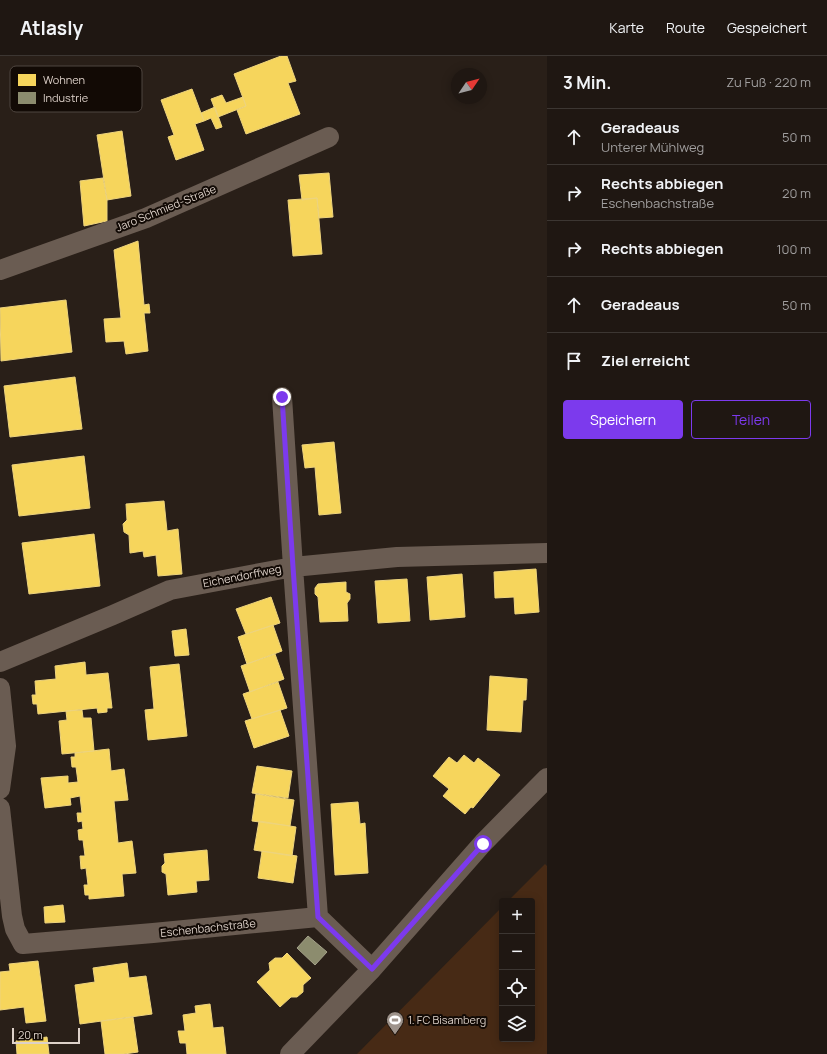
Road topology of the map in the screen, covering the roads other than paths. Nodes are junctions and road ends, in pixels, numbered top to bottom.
1 (329, 137) dead end
2 (0, 270) edge
3 (282, 397) dead end
4 (547, 553) edge
5 (293, 567) junction
6 (0, 662) edge
7 (0, 688) edge
8 (547, 778) edge
9 (0, 789) edge
10 (0, 808) edge
11 (318, 917) junction
12 (372, 969) junction
13 (290, 1054) edge

1 - 2 street, Jaro Schmied-Straße
3 - 5 street
4 - 5 street, Eichendorffweg
5 - 6 street, Eichendorffweg
5 - 11 street
7 - 9 street
8 - 12 street
10 - 11 street, Eschenbachstraße
11 - 12 street
12 - 13 street

